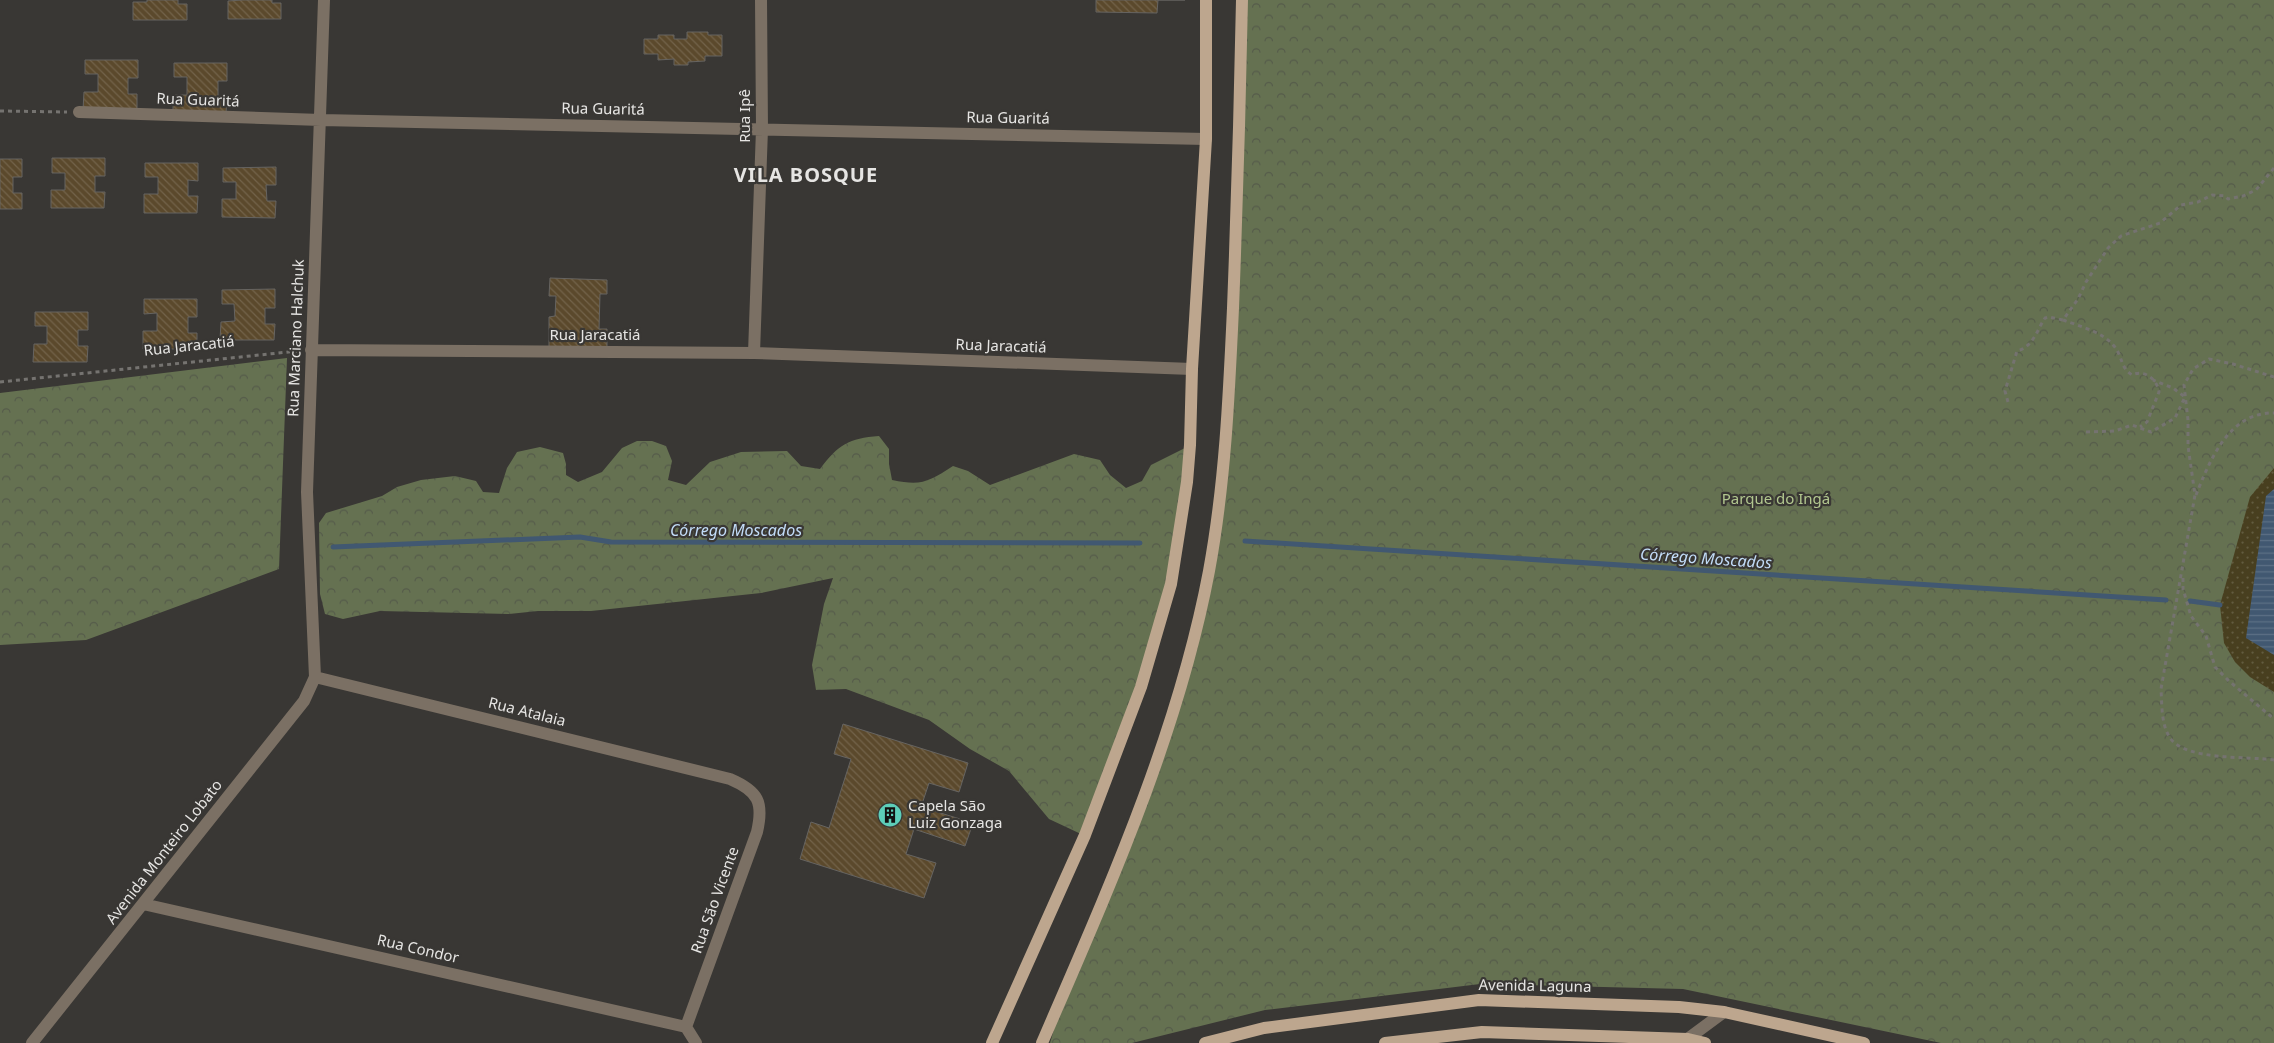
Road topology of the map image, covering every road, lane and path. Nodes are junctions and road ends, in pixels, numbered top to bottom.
1 (324, 0) edge
2 (761, 0) edge
3 (1206, 0) edge
4 (1242, 0) edge
5 (0, 111) edge
6 (79, 112) joint
7 (321, 120) junction
8 (762, 128) junction
9 (1206, 139) junction
10 (2274, 168) edge
11 (2063, 320) junction
12 (311, 350) junction
13 (754, 353) junction
14 (1192, 369) junction
15 (2274, 377) edge
16 (2153, 380) junction
17 (0, 382) edge
18 (2185, 397) junction
19 (2008, 402) dead end
20 (2274, 413) edge
21 (2140, 428) junction
22 (2086, 432) dead end
23 (2195, 495) junction
24 (2182, 571) junction
25 (315, 677) junction
26 (2274, 719) edge
27 (2274, 760) edge
28 (730, 779) joint
29 (143, 904) junction
30 (1724, 1012) junction
31 (686, 1027) junction
32 (1685, 1041) edge
33 (32, 1043) edge
34 (696, 1043) edge
35 (992, 1043) edge
36 (1042, 1043) edge
37 (1205, 1043) edge
38 (1385, 1043) edge
39 (1705, 1043) edge
40 (1864, 1043) edge

1 - 7 street, Rua Marciano Halchuk
2 - 8 street, Rua Ipê
3 - 9 main road
4 - 36 main road
5 - 6 path
6 - 7 street, Rua Guaritá
7 - 8 street, Rua Guaritá
7 - 12 street, Rua Marciano Halchuk
8 - 9 street, Rua Guaritá
8 - 13 street, Rua Ipê
9 - 14 main road
10 - 11 path
11 - 16 path
11 - 19 path
12 - 13 street, Rua Jaracatiá
12 - 17 path, Rua Jaracatiá
12 - 25 street, Rua Marciano Halchuk
13 - 14 street, Rua Jaracatiá
14 - 35 main road
15 - 18 path
16 - 18 path
16 - 21 path
18 - 21 path
18 - 23 path
20 - 23 path
21 - 22 path
23 - 24 path
24 - 26 path
24 - 27 path
25 - 28 street, Rua Atalaia
25 - 29 street, Avenida Monteiro Lobato
28 - 31 street, Rua São Vicente
29 - 31 street, Rua Condor
29 - 33 street, Avenida Monteiro Lobato
30 - 32 street
30 - 37 main road, Avenida Laguna
30 - 40 main road, Avenida Laguna
31 - 34 street
32 - 38 main road
32 - 39 main road

